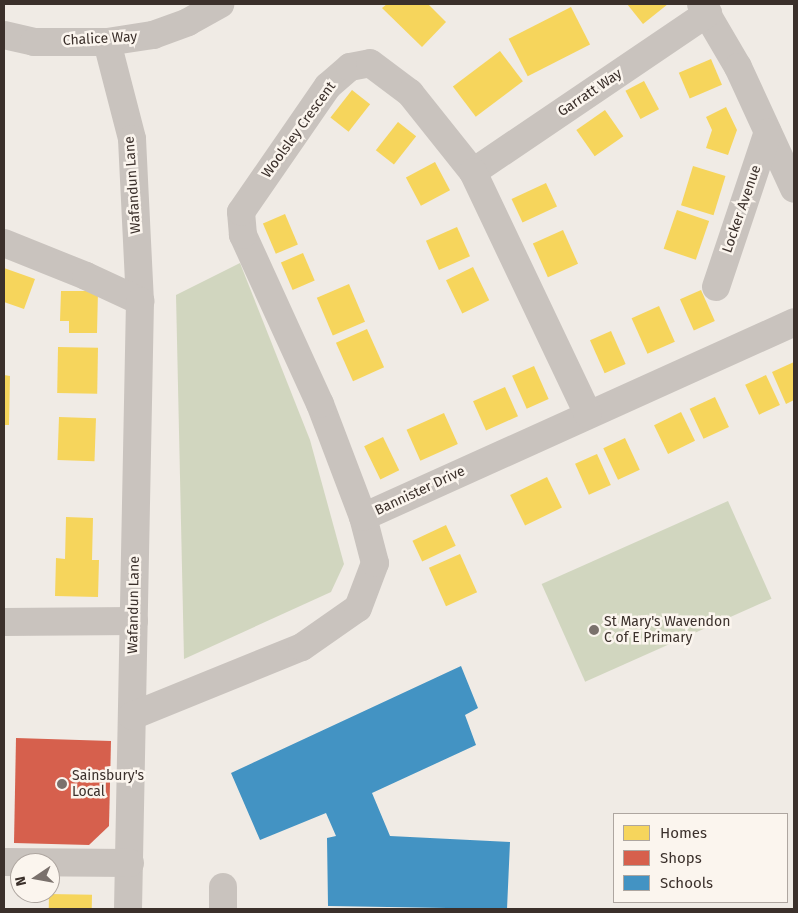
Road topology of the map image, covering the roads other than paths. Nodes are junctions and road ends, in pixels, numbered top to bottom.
1 (220, 4) edge
2 (704, 8) edge
3 (4, 35) edge
4 (107, 42) junction
5 (768, 132) junction
6 (473, 172) junction
7 (794, 189) edge
8 (4, 243) edge
9 (716, 287) dead end
10 (140, 301) junction
11 (794, 322) edge
12 (588, 414) junction
13 (364, 517) junction
14 (134, 620) junction
15 (4, 622) edge
16 (132, 716) junction
17 (4, 862) edge
18 (130, 863) junction
19 (128, 909) edge

1 - 4 street, Chalice Way
2 - 5 street, Locker Avenue
2 - 6 street, Garratt Way
3 - 4 street, Chalice Way
4 - 10 street, Wafandun Lane
5 - 7 street, Locker Avenue
5 - 9 street, Locker Avenue
6 - 12 street, Woolsley Crescent
6 - 13 street, Woolsley Crescent
8 - 10 street
10 - 14 street, Wafandun Lane
11 - 12 street, Bannister Drive
12 - 13 street, Bannister Drive
13 - 16 street, Bannister Drive
14 - 15 street
14 - 16 street, Wafandun Lane
16 - 18 street, Wafandun Lane
17 - 18 street
18 - 19 street, Wafandun Lane

